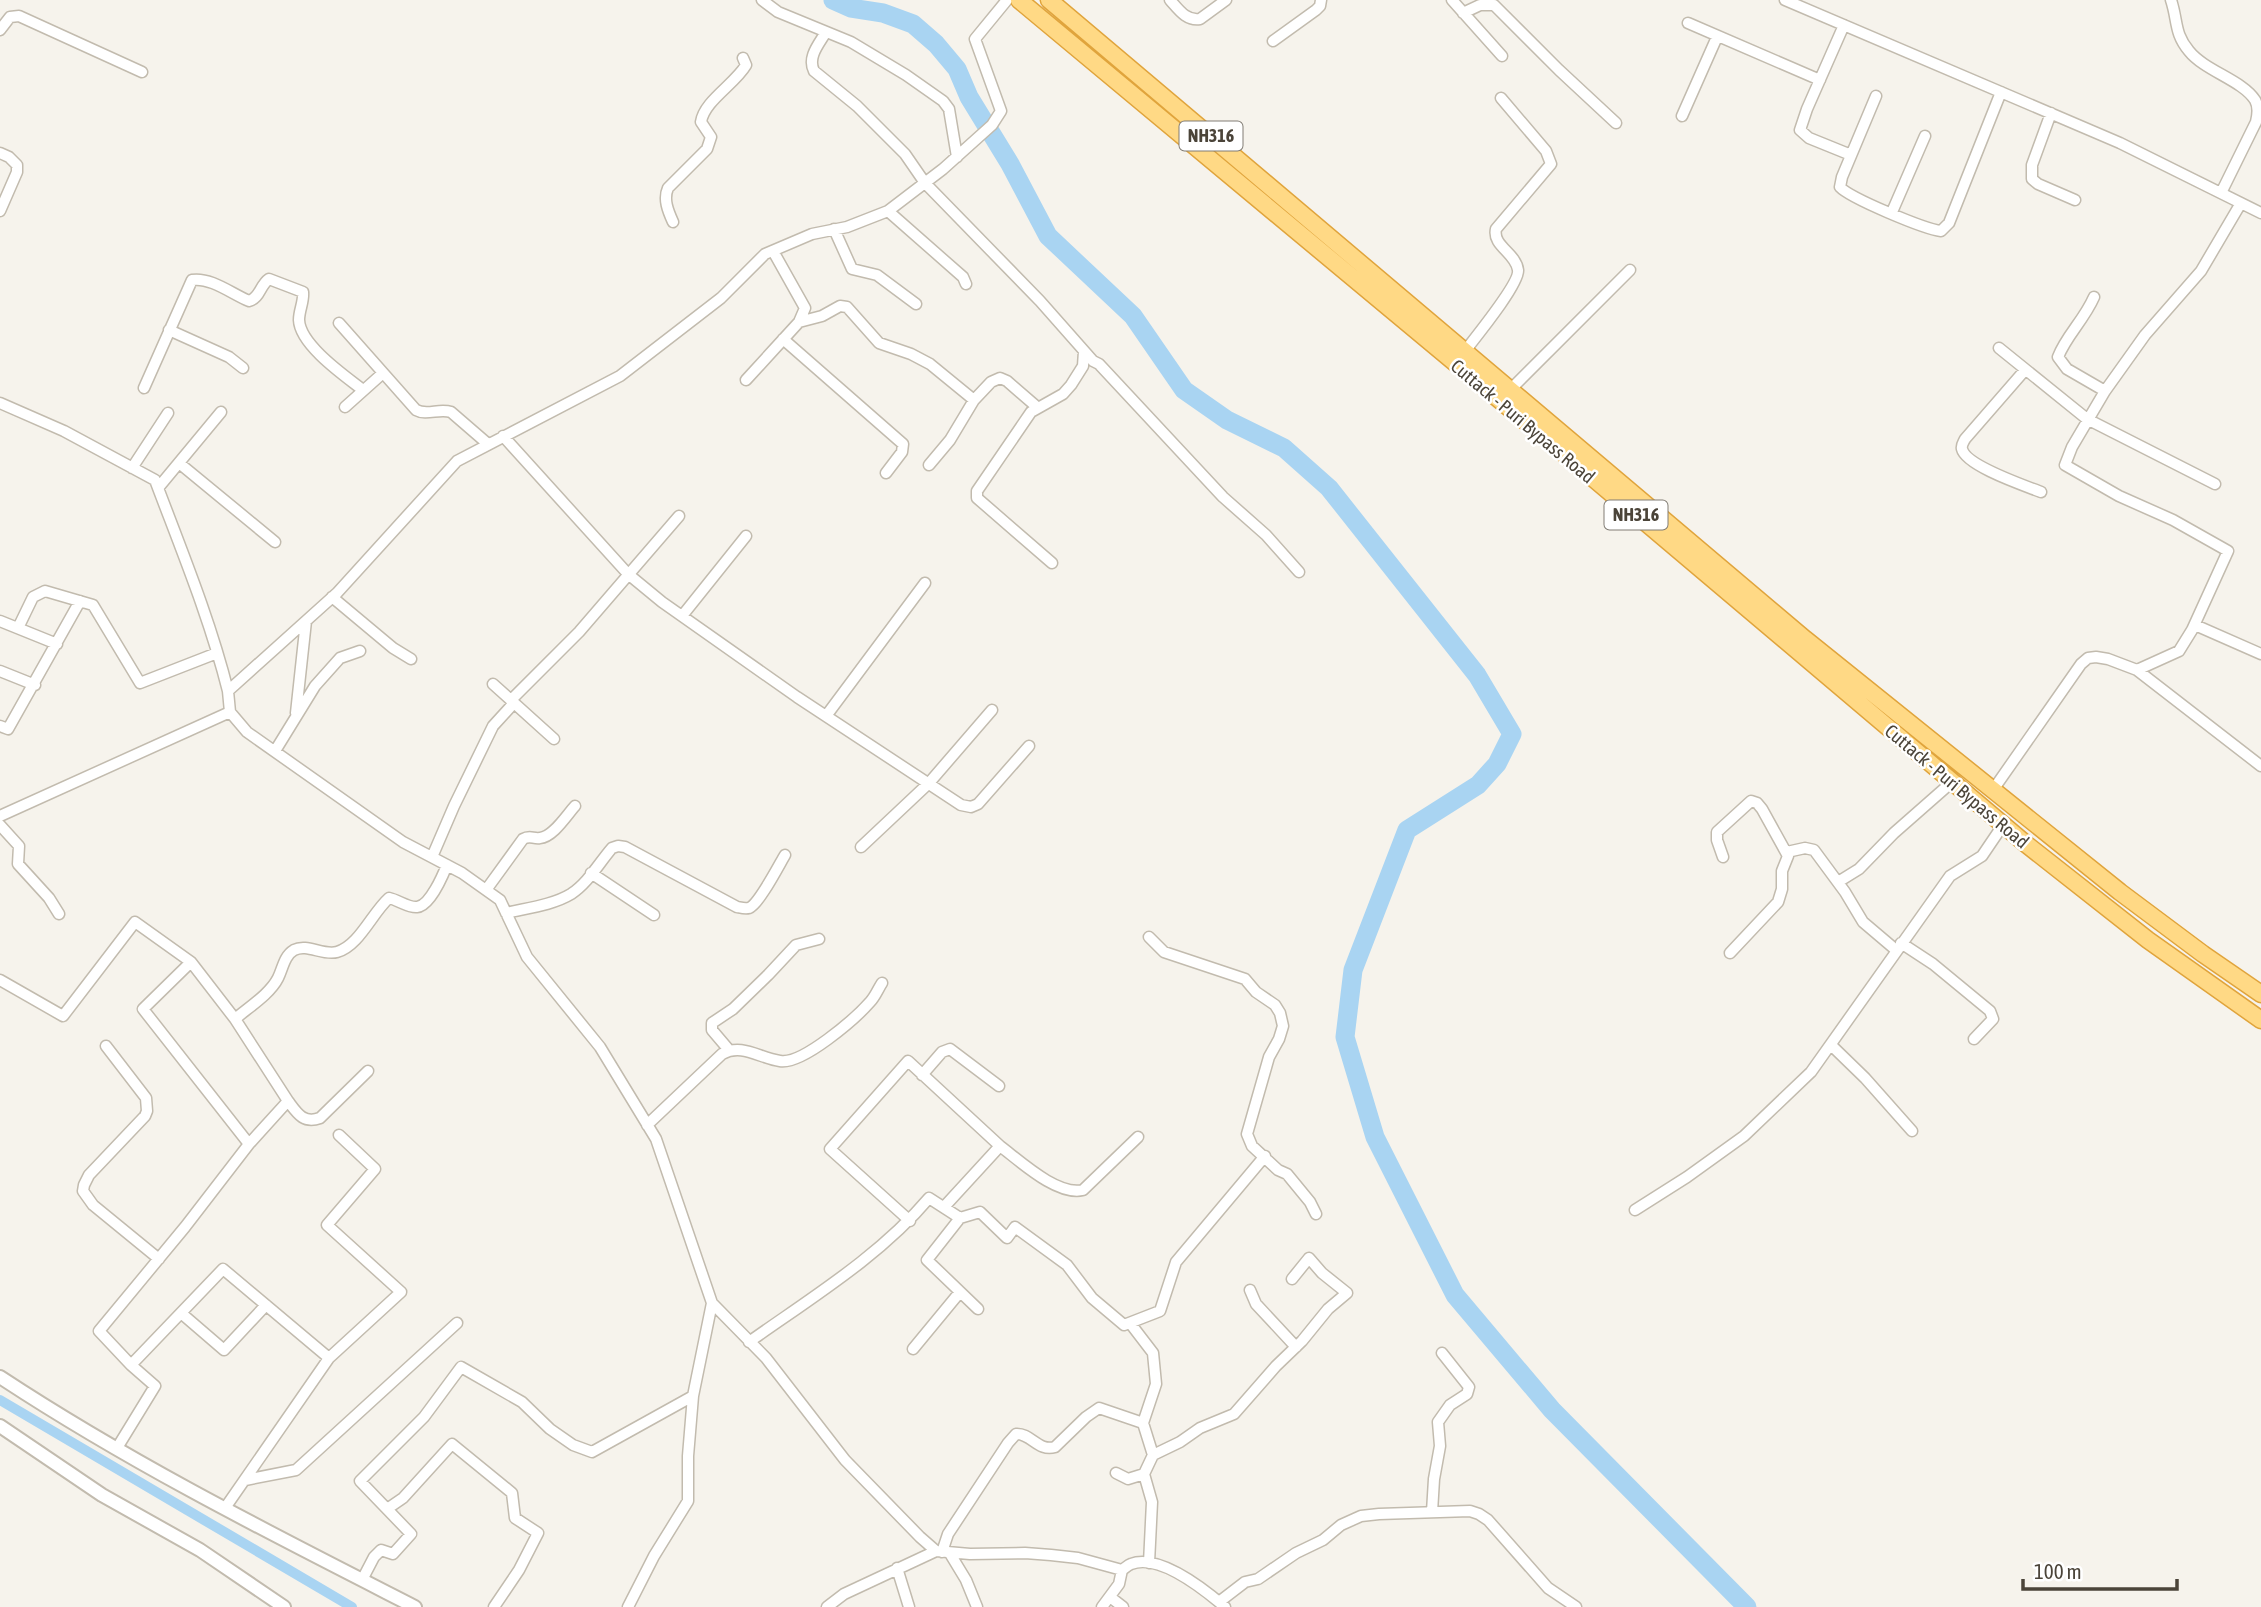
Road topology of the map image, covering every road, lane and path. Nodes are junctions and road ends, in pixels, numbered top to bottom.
1 (762, 0) edge
2 (1007, 0) edge
3 (1019, 0) edge
4 (1049, 0) edge
5 (1170, 0) edge
6 (1226, 0) edge
7 (1321, 0) edge
8 (1452, 0) edge
9 (1785, 0) edge
10 (2171, 0) edge
11 (1463, 13) junction
12 (1688, 23) dead end
13 (1844, 25) junction
14 (0, 30) edge
15 (826, 32) junction
16 (1717, 37) junction
17 (1273, 41) dead end
18 (1502, 56) dead end
19 (743, 58) dead end
20 (142, 72) dead end
21 (1820, 80) junction
22 (2001, 92) junction
23 (1876, 96) dead end
24 (1501, 97) dead end
25 (2259, 103) edge
26 (2051, 113) junction
27 (1682, 116) dead end
28 (1616, 122) dead end
29 (1925, 136) dead end
30 (0, 153) edge
31 (1850, 155) junction
32 (957, 157) junction
33 (925, 183) junction
34 (2221, 193) junction
35 (2075, 200) dead end
36 (2241, 203) junction
37 (0, 211) edge
38 (888, 211) junction
39 (1892, 212) junction
40 (2261, 213) edge
41 (673, 222) dead end
42 (834, 229) junction
43 (773, 251) junction
44 (1630, 270) dead end
45 (966, 284) dead end
46 (2094, 297) dead end
47 (916, 304) dead end
48 (339, 323) dead end
49 (799, 323) junction
50 (169, 330) junction
51 (783, 340) junction
52 (1998, 348) dead end
53 (1084, 351) junction
54 (1465, 351) junction
55 (243, 368) dead end
56 (2025, 370) junction
57 (383, 373) junction
58 (746, 380) dead end
59 (144, 388) dead end
60 (1511, 389) junction
61 (363, 390) junction
62 (2105, 391) junction
63 (974, 400) junction
64 (0, 402) edge
65 (345, 407) dead end
66 (1037, 407) junction
67 (221, 412) dead end
68 (168, 414) dead end
69 (2087, 419) junction
70 (503, 436) junction
71 (488, 444) junction
72 (179, 463) junction
73 (929, 465) dead end
74 (132, 467) junction
75 (886, 473) dead end
76 (2215, 484) dead end
77 (158, 488) junction
78 (2041, 492) dead end
79 (679, 516) dead end
80 (746, 536) dead end
81 (275, 542) dead end
82 (1052, 563) dead end
83 (1299, 572) dead end
84 (628, 574) junction
85 (925, 583) dead end
86 (332, 597) junction
87 (80, 601) junction
88 (682, 616) junction
89 (0, 621) edge
90 (306, 621) junction
91 (2195, 625) junction
92 (18, 628) junction
93 (57, 644) junction
94 (360, 652) dead end
95 (217, 653) junction
96 (2261, 654) edge
97 (411, 659) dead end
98 (2137, 670) junction
99 (0, 671) edge
100 (493, 684) dead end
101 (35, 685) junction
102 (228, 691) junction
103 (512, 701) junction
104 (992, 710) dead end
105 (230, 712) junction
106 (826, 716) junction
107 (296, 717) junction
108 (0, 726) edge
109 (554, 739) dead end
110 (1030, 746) dead end
111 (275, 751) junction
112 (2261, 766) edge
113 (1952, 782) junction
114 (929, 783) junction
115 (1993, 790) junction
116 (575, 806) dead end
117 (0, 816) edge
118 (0, 825) edge
119 (2003, 825) junction
120 (861, 847) dead end
121 (1787, 852) junction
122 (785, 855) dead end
123 (432, 857) junction
124 (1723, 857) dead end
125 (447, 865) junction
126 (591, 873) junction
127 (1838, 883) junction
128 (486, 890) junction
129 (506, 913) junction
130 (59, 914) dead end
131 (654, 915) dead end
132 (1149, 937) dead end
133 (819, 939) dead end
134 (1898, 947) junction
135 (1730, 953) dead end
136 (191, 962) junction
137 (0, 980) edge
138 (882, 983) dead end
139 (2261, 994) edge
140 (235, 1018) junction
141 (2261, 1020) edge
142 (1975, 1039) dead end
143 (1831, 1045) junction
144 (106, 1046) dead end
145 (729, 1050) junction
146 (368, 1071) dead end
147 (922, 1075) junction
148 (999, 1086) dead end
149 (288, 1101) junction
150 (647, 1125) junction
151 (1912, 1131) dead end
152 (339, 1135) dead end
153 (1138, 1138) dead end
154 (249, 1144) junction
155 (1000, 1146) junction
156 (1265, 1156) junction
157 (944, 1208) junction
158 (1635, 1210) dead end
159 (1316, 1214) dead end
160 (960, 1218) junction
161 (909, 1221) junction
162 (159, 1259) junction
163 (1292, 1279) dead end
164 (1250, 1290) dead end
165 (960, 1292) junction
166 (712, 1303) junction
167 (266, 1305) junction
168 (978, 1309) dead end
169 (181, 1313) junction
170 (457, 1323) dead end
171 (1130, 1323) junction
172 (749, 1342) junction
173 (1296, 1347) junction
174 (913, 1349) dead end
175 (1442, 1353) dead end
176 (329, 1358) junction
177 (131, 1365) junction
178 (0, 1377) edge
179 (693, 1396) junction
180 (1143, 1423) junction
181 (0, 1426) edge
182 (117, 1448) junction
183 (1153, 1455) junction
184 (1116, 1473) dead end
185 (1144, 1474) junction
186 (245, 1480) junction
187 (225, 1508) junction
188 (387, 1509) junction
189 (1432, 1512) junction
190 (942, 1552) junction
191 (1149, 1563) junction
192 (897, 1568) junction
193 (1122, 1570) junction
194 (362, 1580) junction
195 (1110, 1597) junction
196 (1222, 1605) edge
197 (278, 1606) edge
198 (415, 1607) edge
199 (494, 1607) edge
200 (628, 1607) edge
201 (827, 1607) edge
202 (909, 1607) edge
203 (977, 1607) edge
204 (1102, 1607) edge
205 (1123, 1607) edge
206 (1576, 1607) edge

1 - 15 street
2 - 32 street
3 - 113 highway, Cuttack - Puri Bypass Road / NH316
4 - 54 highway, Cuttack - Puri Bypass Road / NH316
5 - 6 street
7 - 17 street
8 - 11 street
9 - 13 street
10 - 25 street
11 - 18 street
11 - 28 street
12 - 16 street
13 - 21 street
13 - 22 street
14 - 20 street
15 - 32 street
15 - 33 street
16 - 21 street
16 - 27 street
19 - 41 street
21 - 31 street
22 - 26 street
22 - 39 street
23 - 31 street
24 - 54 street
25 - 34 street
26 - 34 street
26 - 35 street
29 - 39 street
30 - 37 street
31 - 39 street
32 - 33 street
33 - 38 street
33 - 53 street
34 - 36 street
36 - 40 street
36 - 62 street
38 - 42 street
38 - 45 street
42 - 43 street
42 - 47 street
43 - 49 street
43 - 70 street
44 - 60 street
46 - 62 street
48 - 57 street
49 - 51 street
49 - 63 street
50 - 55 street
50 - 59 street
50 - 61 street
51 - 58 street
51 - 75 street
52 - 56 street
53 - 66 street
53 - 83 street
54 - 60 highway, Cuttack - Puri Bypass Road / NH316
56 - 69 street
56 - 78 street
57 - 61 street
57 - 71 street
60 - 115 highway, Cuttack - Puri Bypass Road / NH316
61 - 65 street
62 - 69 street
63 - 66 street
63 - 73 street
64 - 74 street
66 - 82 street
67 - 72 street
68 - 74 street
69 - 76 street
69 - 91 street
70 - 71 street
70 - 84 street
71 - 86 street
72 - 77 street
72 - 81 street
74 - 77 street
77 - 95 street
79 - 84 street
80 - 88 street
84 - 88 street
84 - 103 street
85 - 106 street
86 - 90 street
86 - 97 street
87 - 92 street
87 - 93 street
87 - 95 street
88 - 106 street
89 - 92 street
90 - 102 street
90 - 107 street
91 - 96 street
91 - 98 street
92 - 93 street
93 - 101 street
94 - 107 street
95 - 102 street
98 - 112 street
98 - 115 street
99 - 101 street
100 - 103 street
101 - 108 street
102 - 105 street
103 - 109 street
103 - 123 street
104 - 114 street
105 - 111 street
105 - 117 street
106 - 114 street
107 - 111 street
110 - 114 street
111 - 123 street
113 - 119 highway, Cuttack - Puri Bypass Road / NH316
113 - 127 street
114 - 120 street
115 - 139 highway, Cuttack - Puri Bypass Road / NH316
116 - 128 street
118 - 130 street
119 - 134 street
119 - 141 highway, Cuttack - Puri Bypass Road / NH316
121 - 124 street
121 - 127 street
121 - 135 street
122 - 126 street
123 - 125 street
125 - 128 street
125 - 140 street
126 - 129 street
126 - 131 street
127 - 134 street
128 - 129 street
129 - 150 street
132 - 156 street
133 - 145 street
134 - 142 street
134 - 143 street
136 - 137 street
136 - 140 street
136 - 154 street
138 - 145 street
140 - 149 street
143 - 151 street
143 - 158 street
144 - 162 street
145 - 150 street
146 - 149 street
147 - 148 street
147 - 155 street
147 - 161 street
149 - 154 street
150 - 166 street
152 - 176 street
153 - 155 street
154 - 162 street
155 - 157 street
156 - 159 street
156 - 171 street
157 - 160 street
157 - 161 street
160 - 165 street
160 - 171 street
161 - 172 street
162 - 177 street
163 - 173 street
164 - 173 street
165 - 168 street
165 - 174 street
166 - 172 street
166 - 179 street
167 - 169 street
167 - 169 street
167 - 176 street
169 - 177 street
170 - 186 street
171 - 180 street
172 - 190 street
173 - 183 street
175 - 189 street
176 - 186 street
177 - 182 street
178 - 182 street
179 - 188 street
179 - 200 street
180 - 183 street
180 - 190 street
181 - 197 street
182 - 187 street
183 - 185 street
184 - 185 street
185 - 191 street
186 - 187 street
187 - 194 street
188 - 194 street
188 - 199 street
189 - 196 street
189 - 206 street
190 - 192 street
190 - 193 street
190 - 203 street
191 - 193 street
191 - 196 street
192 - 201 street
192 - 202 street
193 - 195 street
194 - 198 street
195 - 204 street
195 - 205 street

